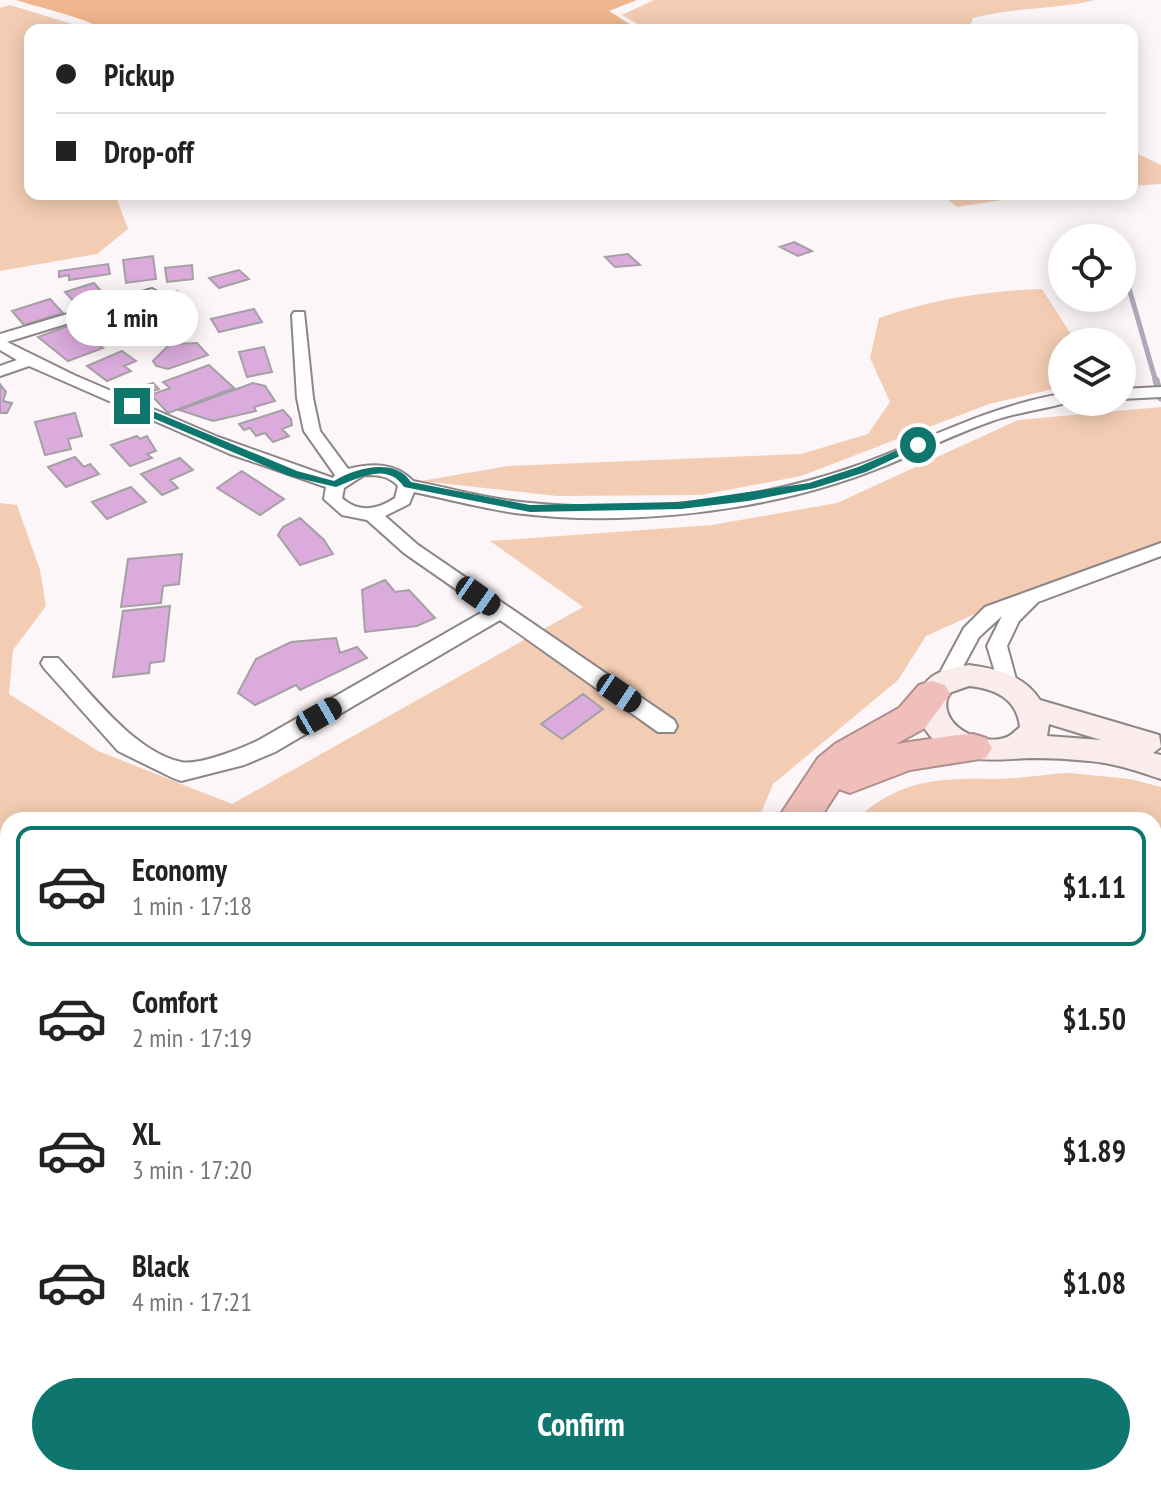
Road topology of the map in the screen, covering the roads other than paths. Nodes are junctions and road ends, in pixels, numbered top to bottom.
1 (152, 293) dead end
2 (299, 315) dead end
3 (0, 341) edge
4 (29, 361) junction
5 (0, 371) edge
6 (1161, 392) edge
7 (1136, 393) edge
8 (1048, 401) edge
9 (341, 480) junction
10 (407, 485) junction
11 (371, 514) junction
12 (1161, 549) edge
13 (1029, 600) junction
14 (500, 611) junction
15 (51, 663) dead end
16 (1007, 683) junction
17 (938, 688) junction
18 (1033, 708) junction
19 (666, 726) dead end
20 (1016, 747) junction
21 (1161, 747) edge
22 (973, 748) junction
23 (1161, 767) edge
24 (821, 787) junction
25 (803, 812) edge

1 - 3 street
2 - 9 street
3 - 4 street
4 - 5 street
4 - 9 street
6 - 7 street
8 - 10 street
9 - 10 street
9 - 11 street
10 - 11 street
11 - 14 street
12 - 13 street
13 - 16 street
13 - 17 street
14 - 15 street
14 - 19 street
16 - 17 street
16 - 18 street
17 - 22 street
17 - 24 highway
18 - 20 street
18 - 21 street
20 - 22 street
20 - 23 street
22 - 24 highway
24 - 25 highway

